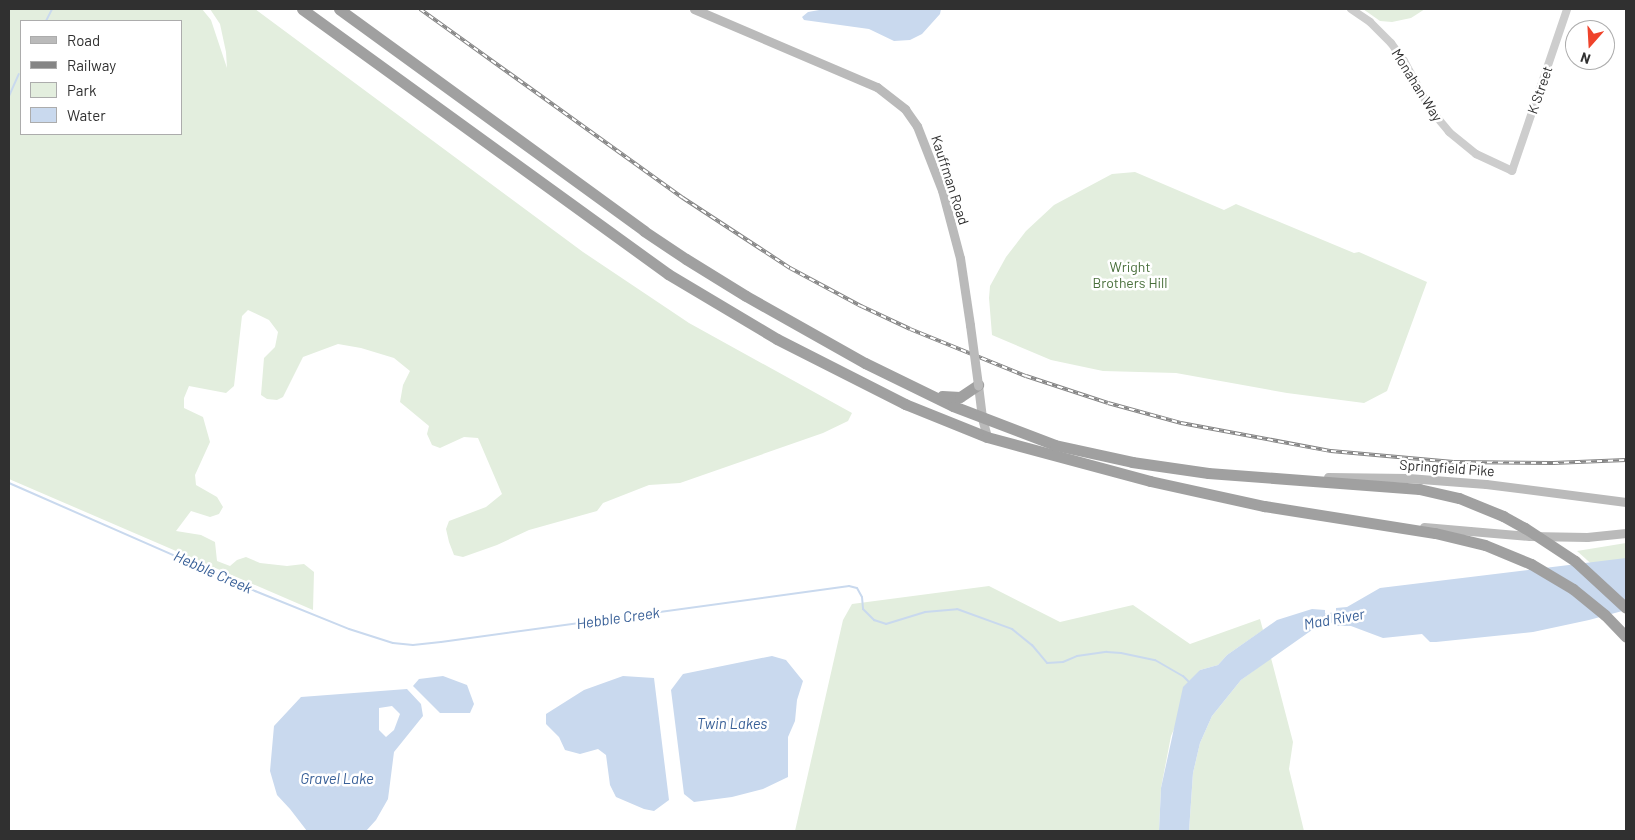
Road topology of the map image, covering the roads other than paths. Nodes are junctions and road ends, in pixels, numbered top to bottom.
1 (302, 9) edge
2 (338, 9) edge
3 (694, 9) edge
4 (1352, 9) edge
5 (1567, 9) edge
6 (1512, 171) joint
7 (843, 351) junction
8 (978, 384) junction
9 (982, 418) junction
10 (988, 437) junction
11 (1264, 477) junction
12 (1626, 502) edge
13 (1283, 509) junction
14 (1626, 533) edge
15 (1626, 608) edge
16 (1622, 633) edge

1 - 10 highway
2 - 7 highway
3 - 8 main road, Kauffman Road, bridge
4 - 6 street, Monahan Way
5 - 6 street, K Street
7 - 8 highway
7 - 9 highway
8 - 9 main road, Kauffman Road
9 - 10 main road, Kauffman Road
9 - 11 highway
10 - 13 highway
11 - 12 main road, Springfield Pike
11 - 15 highway, bridge
13 - 14 main road
13 - 16 highway

